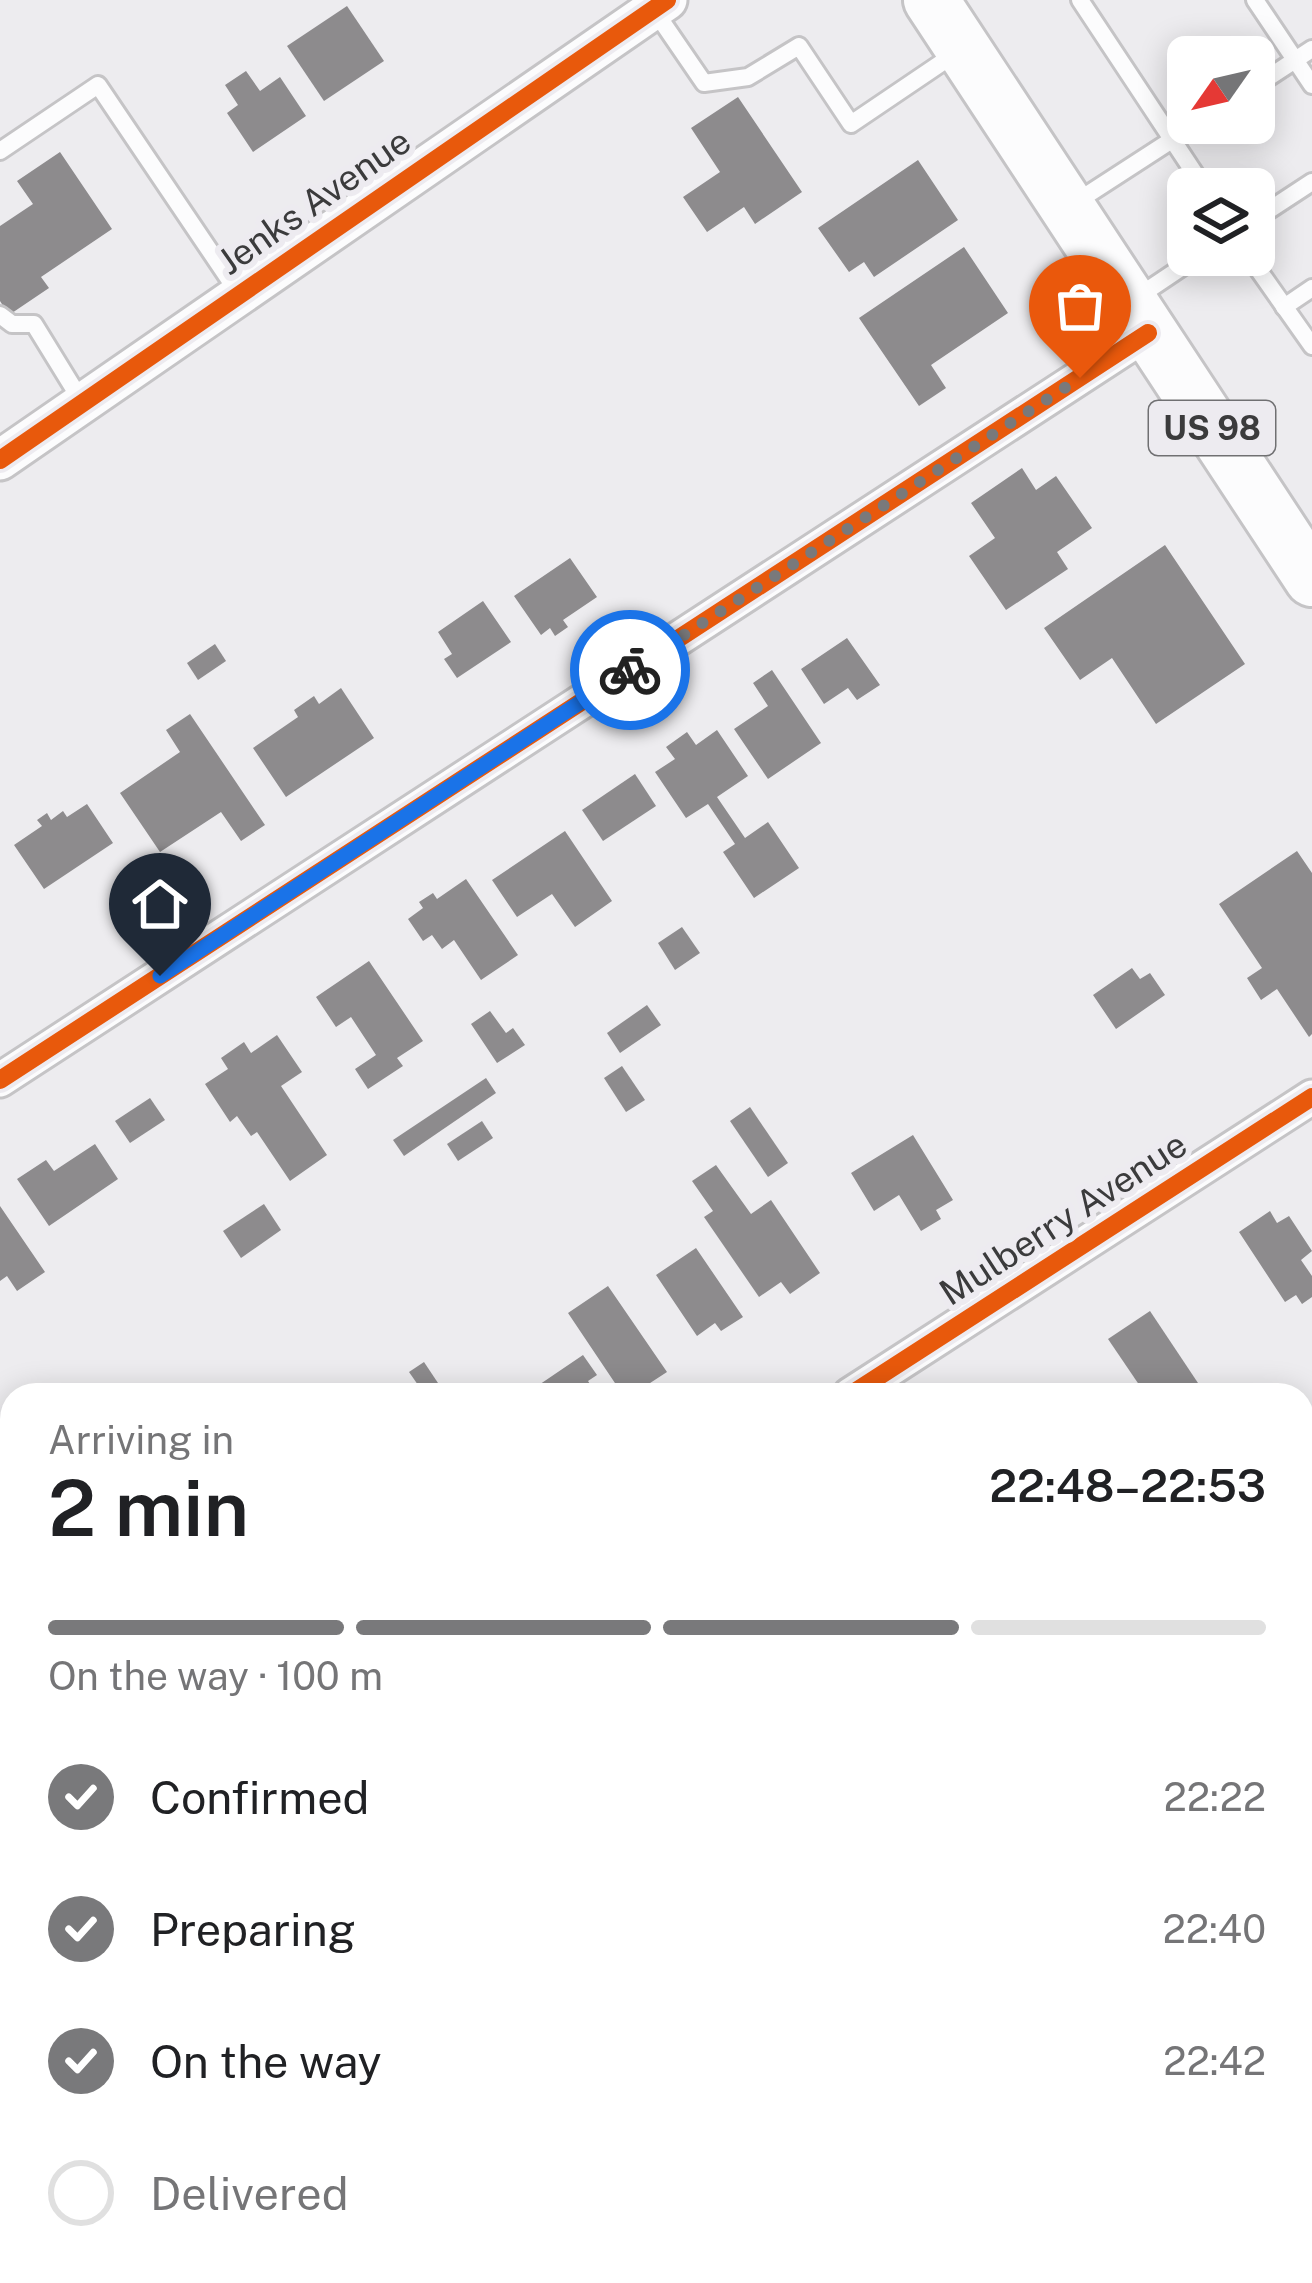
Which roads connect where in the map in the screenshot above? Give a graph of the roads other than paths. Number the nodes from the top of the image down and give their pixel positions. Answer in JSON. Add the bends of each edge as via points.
{"nodes":[{"id":1,"x":931,"y":0,"type":"edge"},
{"id":2,"x":1080,"y":0,"type":"edge"},
{"id":3,"x":1255,"y":0,"type":"edge"},
{"id":4,"x":661,"y":4,"type":"edge"},
{"id":5,"x":963,"y":49,"type":"junction"},
{"id":6,"x":1312,"y":49,"type":"edge"},
{"id":7,"x":1295,"y":60,"type":"junction"},
{"id":8,"x":1275,"y":73,"type":"edge"},
{"id":9,"x":1312,"y":85,"type":"edge"},
{"id":10,"x":1167,"y":131,"type":"edge"},
{"id":11,"x":1167,"y":144,"type":"edge"},
{"id":12,"x":0,"y":151,"type":"edge"},
{"id":13,"x":1312,"y":182,"type":"edge"},
{"id":14,"x":1275,"y":206,"type":"edge"},
{"id":15,"x":1068,"y":208,"type":"junction"},
{"id":16,"x":1179,"y":276,"type":"edge"},
{"id":17,"x":1263,"y":276,"type":"edge"},
{"id":18,"x":1312,"y":288,"type":"edge"},
{"id":19,"x":238,"y":294,"type":"junction"},
{"id":20,"x":1284,"y":307,"type":"junction"},
{"id":21,"x":0,"y":315,"type":"edge"},
{"id":22,"x":1139,"y":317,"type":"junction"},
{"id":23,"x":1312,"y":346,"type":"edge"},
{"id":24,"x":82,"y":402,"type":"junction"},
{"id":25,"x":0,"y":460,"type":"edge"},
{"id":26,"x":1312,"y":579,"type":"edge"},
{"id":27,"x":0,"y":1080,"type":"edge"},
{"id":28,"x":1312,"y":1097,"type":"edge"},
{"id":29,"x":869,"y":1383,"type":"edge"}],
"edges":[{"from":1,"to":5,"type":"highway","number":"US 98"},
{"from":2,"to":10,"type":"lane"},
{"from":3,"to":7,"type":"lane"},
{"from":4,"to":5,"type":"lane","via":[[704,82],[748,77],[799,46],[851,124]]},
{"from":4,"to":19,"type":"street","name":"Jenks Avenue"},
{"from":5,"to":15,"type":"highway","number":"US 98"},
{"from":6,"to":7,"type":"lane"},
{"from":7,"to":8,"type":"lane"},
{"from":7,"to":9,"type":"lane"},
{"from":11,"to":15,"type":"lane"},
{"from":12,"to":19,"type":"lane","via":[[98,85]]},
{"from":13,"to":14,"type":"lane"},
{"from":15,"to":22,"type":"highway","number":"US 98"},
{"from":16,"to":22,"type":"lane"},
{"from":17,"to":20,"type":"lane"},
{"from":18,"to":20,"type":"lane"},
{"from":19,"to":24,"type":"street","name":"Jenks Avenue"},
{"from":20,"to":23,"type":"lane"},
{"from":21,"to":24,"type":"lane","via":[[34,324]]},
{"from":22,"to":26,"type":"highway","number":"US 98"},
{"from":22,"to":27,"type":"street"},
{"from":24,"to":25,"type":"street","name":"Jenks Avenue"},
{"from":28,"to":29,"type":"street","name":"Mulberry Avenue"}]}
